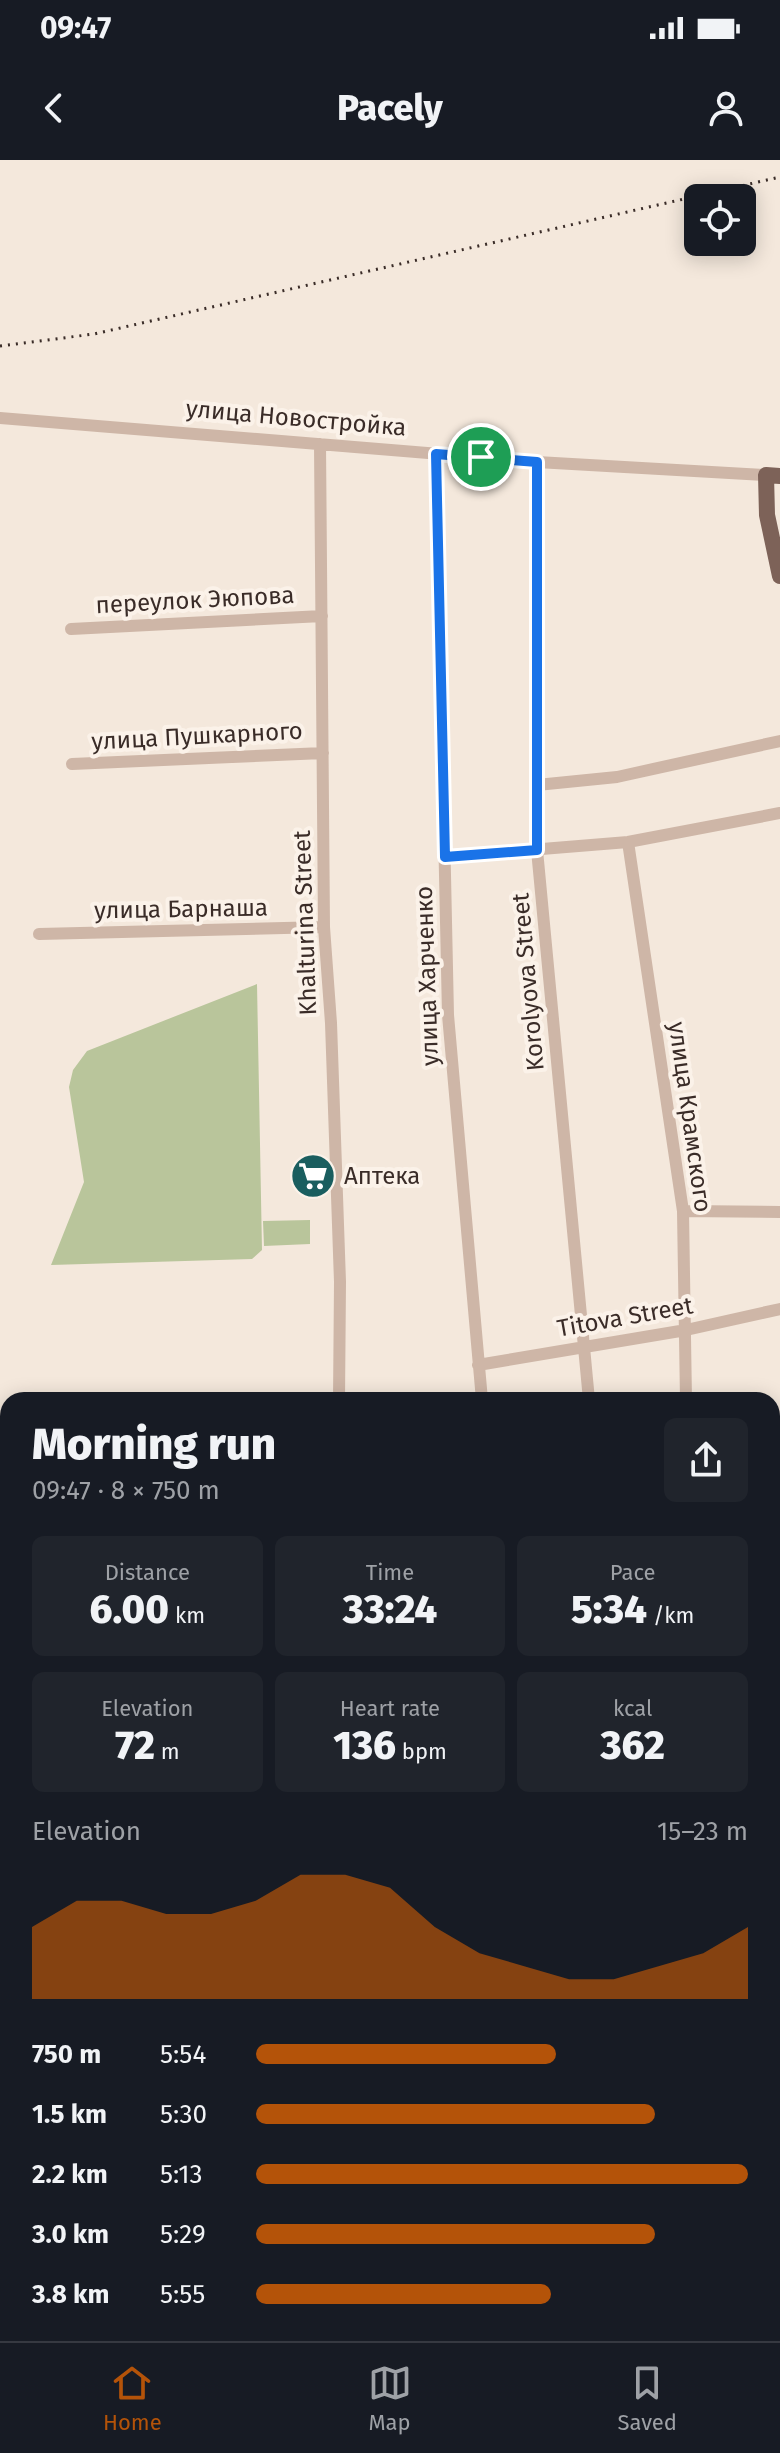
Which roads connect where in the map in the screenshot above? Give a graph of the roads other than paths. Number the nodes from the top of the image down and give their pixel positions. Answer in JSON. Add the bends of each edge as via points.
{"nodes":[{"id":1,"x":0,"y":418,"type":"edge"},
{"id":2,"x":320,"y":444,"type":"junction"},
{"id":3,"x":436,"y":454,"type":"junction"},
{"id":4,"x":537,"y":462,"type":"junction"},
{"id":5,"x":773,"y":475,"type":"edge"},
{"id":6,"x":780,"y":576,"type":"edge"},
{"id":7,"x":322,"y":616,"type":"junction"},
{"id":8,"x":71,"y":629,"type":"dead end"},
{"id":9,"x":780,"y":741,"type":"edge"},
{"id":10,"x":323,"y":753,"type":"junction"},
{"id":11,"x":72,"y":764,"type":"dead end"},
{"id":12,"x":537,"y":785,"type":"junction"},
{"id":13,"x":780,"y":813,"type":"edge"},
{"id":14,"x":628,"y":842,"type":"junction"},
{"id":15,"x":537,"y":850,"type":"junction"},
{"id":16,"x":445,"y":857,"type":"junction"},
{"id":17,"x":324,"y":927,"type":"junction"},
{"id":18,"x":39,"y":934,"type":"dead end"},
{"id":19,"x":683,"y":1211,"type":"junction"},
{"id":20,"x":780,"y":1212,"type":"edge"},
{"id":21,"x":780,"y":1309,"type":"edge"},
{"id":22,"x":686,"y":1330,"type":"junction"},
{"id":23,"x":584,"y":1346,"type":"junction"},
{"id":24,"x":478,"y":1365,"type":"junction"},
{"id":25,"x":339,"y":1392,"type":"edge"},
{"id":26,"x":481,"y":1392,"type":"edge"},
{"id":27,"x":588,"y":1392,"type":"edge"},
{"id":28,"x":686,"y":1392,"type":"edge"}],
"edges":[{"from":1,"to":2,"type":"street","name":"улица Новостройка"},
{"from":2,"to":3,"type":"street","name":"улица Новостройка"},
{"from":2,"to":7,"type":"street","name":"Khalturina Street"},
{"from":3,"to":4,"type":"street","name":"улица Новостройка"},
{"from":3,"to":16,"type":"street","name":"улица Харченко"},
{"from":4,"to":5,"type":"street","name":"улица Новостройка"},
{"from":4,"to":12,"type":"street","name":"Korolyova Street"},
{"from":5,"to":6,"type":"main road","via":[[767,515]]},
{"from":7,"to":8,"type":"street","name":"переулок Эюпова"},
{"from":7,"to":10,"type":"street","name":"Khalturina Street"},
{"from":9,"to":12,"type":"street","via":[[617,777]]},
{"from":10,"to":11,"type":"street","name":"улица Пушкарного"},
{"from":10,"to":17,"type":"street","name":"Khalturina Street"},
{"from":12,"to":15,"type":"street","name":"Korolyova Street"},
{"from":13,"to":14,"type":"street"},
{"from":14,"to":15,"type":"street"},
{"from":14,"to":19,"type":"street","name":"улица Крамского"},
{"from":15,"to":16,"type":"street"},
{"from":15,"to":23,"type":"street","name":"Korolyova Street"},
{"from":16,"to":24,"type":"street","name":"улица Харченко","via":[[448,1015]]},
{"from":17,"to":18,"type":"street","name":"улица Барнаша"},
{"from":17,"to":25,"type":"street","name":"Khalturina Street","via":[[340,1282]]},
{"from":19,"to":20,"type":"street"},
{"from":19,"to":22,"type":"street","name":"улица Крамского"},
{"from":21,"to":22,"type":"street","name":"Titova Street"},
{"from":22,"to":23,"type":"street","name":"Titova Street"},
{"from":22,"to":28,"type":"street","name":"улица Крамского"},
{"from":23,"to":24,"type":"street","name":"Titova Street"},
{"from":23,"to":27,"type":"street","name":"Korolyova Street"},
{"from":24,"to":26,"type":"street","name":"улица Харченко"}]}
